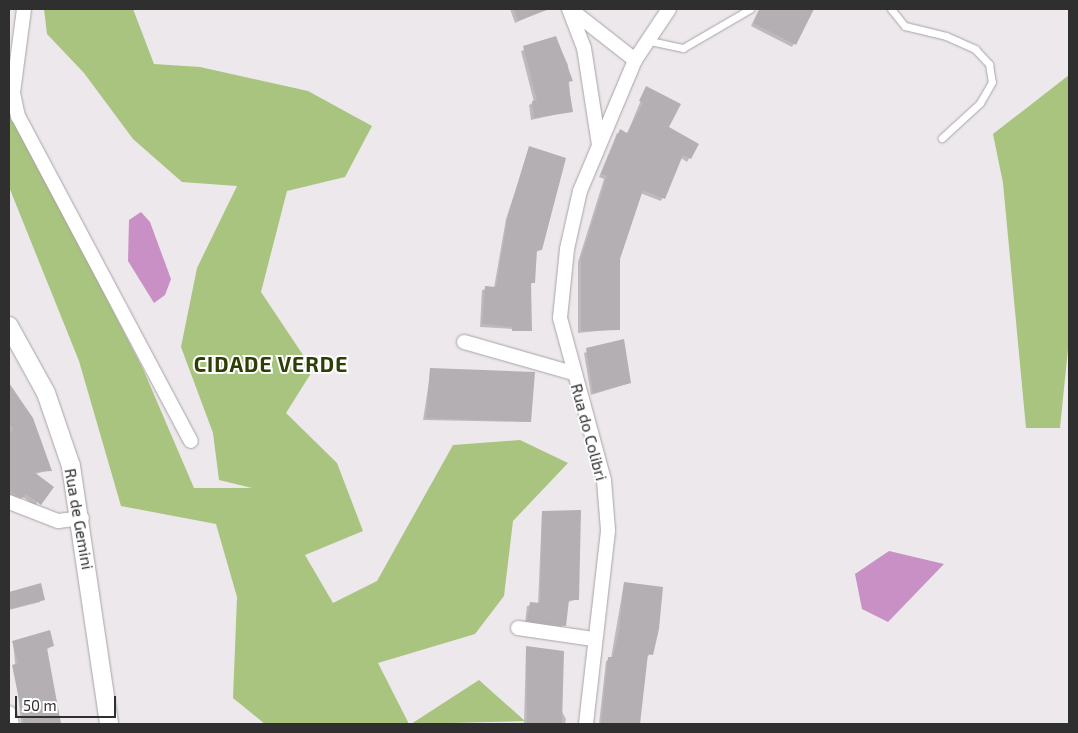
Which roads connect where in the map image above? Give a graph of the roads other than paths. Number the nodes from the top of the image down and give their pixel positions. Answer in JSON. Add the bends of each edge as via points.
{"nodes":[{"id":1,"x":24,"y":9,"type":"edge"},
{"id":2,"x":569,"y":9,"type":"edge"},
{"id":3,"x":669,"y":9,"type":"edge"},
{"id":4,"x":750,"y":9,"type":"edge"},
{"id":5,"x":891,"y":9,"type":"edge"},
{"id":6,"x":650,"y":41,"type":"junction"},
{"id":7,"x":635,"y":60,"type":"junction"},
{"id":8,"x":942,"y":138,"type":"dead end"},
{"id":9,"x":599,"y":146,"type":"junction"},
{"id":10,"x":9,"y":326,"type":"edge"},
{"id":11,"x":464,"y":342,"type":"dead end"},
{"id":12,"x":573,"y":373,"type":"junction"},
{"id":13,"x":191,"y":441,"type":"dead end"},
{"id":14,"x":9,"y":502,"type":"edge"},
{"id":15,"x":82,"y":518,"type":"junction"},
{"id":16,"x":518,"y":628,"type":"dead end"},
{"id":17,"x":593,"y":639,"type":"junction"},
{"id":18,"x":9,"y":713,"type":"edge"},
{"id":19,"x":12,"y":724,"type":"edge"},
{"id":20,"x":109,"y":724,"type":"edge"},
{"id":21,"x":586,"y":724,"type":"edge"}],
"edges":[{"from":1,"to":13,"type":"street","via":[[13,93],[18,116]]},
{"from":2,"to":7,"type":"street"},
{"from":2,"to":9,"type":"street","via":[[584,48]]},
{"from":3,"to":6,"type":"street","name":"Rua do Colibri"},
{"from":4,"to":6,"type":"lane","via":[[683,48]]},
{"from":5,"to":8,"type":"lane","via":[[905,26],[946,36],[975,49],[989,64],[992,82],[980,103]]},
{"from":6,"to":7,"type":"street","name":"Rua do Colibri"},
{"from":7,"to":9,"type":"street","name":"Rua do Colibri"},
{"from":9,"to":12,"type":"street","name":"Rua do Colibri","via":[[580,191],[567,249],[560,318]]},
{"from":10,"to":15,"type":"street","name":"Rua de Gemini","via":[[46,393],[71,466]]},
{"from":11,"to":12,"type":"street"},
{"from":12,"to":17,"type":"street","name":"Rua do Colibri","via":[[604,480],[608,530]]},
{"from":14,"to":15,"type":"street","via":[[58,521]]},
{"from":15,"to":20,"type":"street","name":"Rua de Gemini","via":[[102,701]]},
{"from":16,"to":17,"type":"street"},
{"from":17,"to":21,"type":"street","name":"Rua do Colibri"},
{"from":18,"to":19,"type":"street"}]}
